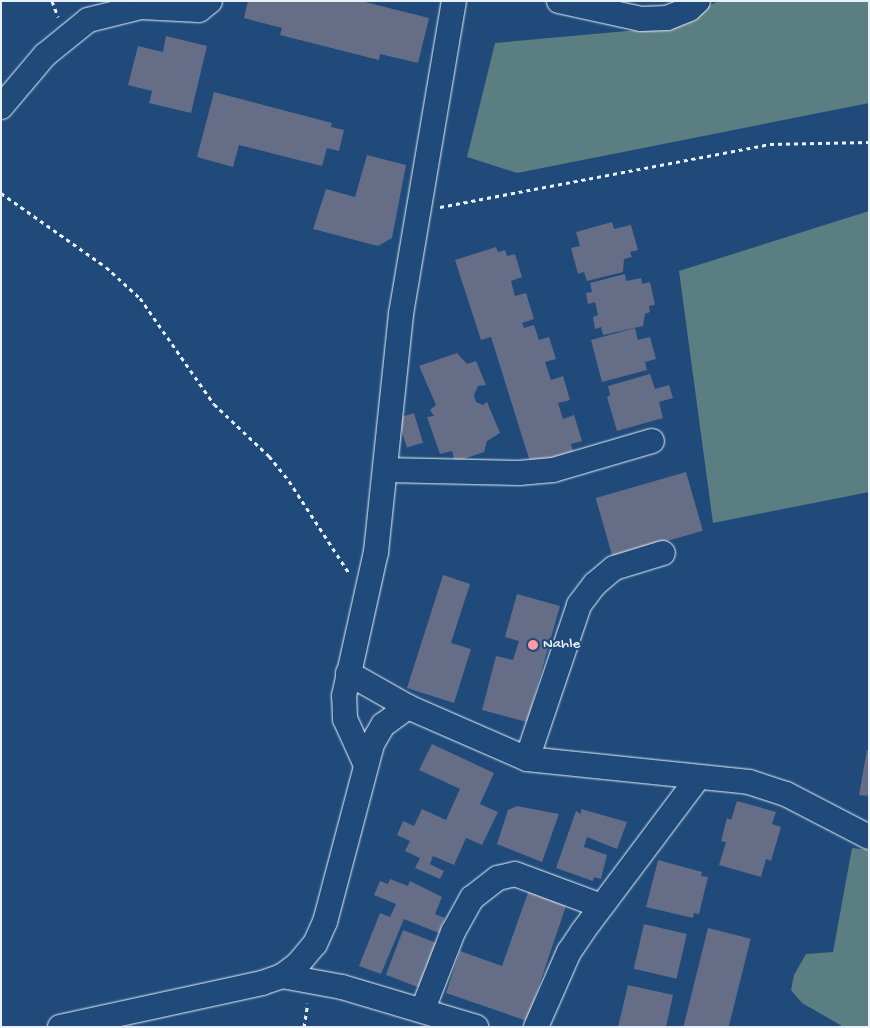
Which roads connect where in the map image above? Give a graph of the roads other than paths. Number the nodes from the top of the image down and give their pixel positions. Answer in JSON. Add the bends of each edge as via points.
{"nodes":[{"id":1,"x":210,"y":1,"type":"edge"},
{"id":2,"x":454,"y":1,"type":"edge"},
{"id":3,"x":559,"y":1,"type":"edge"},
{"id":4,"x":698,"y":1,"type":"edge"},
{"id":5,"x":1,"y":107,"type":"edge"},
{"id":6,"x":652,"y":440,"type":"dead end"},
{"id":7,"x":384,"y":470,"type":"junction"},
{"id":8,"x":663,"y":553,"type":"dead end"},
{"id":9,"x":348,"y":673,"type":"junction"},
{"id":10,"x":408,"y":706,"type":"junction"},
{"id":11,"x":527,"y":759,"type":"junction"},
{"id":12,"x":365,"y":763,"type":"junction"},
{"id":13,"x":698,"y":778,"type":"junction"},
{"id":14,"x":869,"y":837,"type":"edge"},
{"id":15,"x":601,"y":906,"type":"junction"},
{"id":16,"x":282,"y":976,"type":"junction"},
{"id":17,"x":423,"y":1009,"type":"junction"},
{"id":18,"x":60,"y":1027,"type":"edge"},
{"id":19,"x":476,"y":1027,"type":"edge"},
{"id":20,"x":536,"y":1027,"type":"edge"}],
"edges":[{"from":1,"to":5,"type":"street","via":[[199,10],[141,7],[88,20],[45,55]]},
{"from":2,"to":7,"type":"street","via":[[401,314]]},
{"from":3,"to":4,"type":"street","via":[[641,19],[667,18],[689,10]]},
{"from":6,"to":7,"type":"street","via":[[553,470],[519,474]]},
{"from":7,"to":9,"type":"street","via":[[376,552]]},
{"from":8,"to":11,"type":"street","via":[[614,568],[595,584],[580,605]]},
{"from":9,"to":10,"type":"street"},
{"from":9,"to":12,"type":"street","via":[[345,719]]},
{"from":10,"to":11,"type":"street"},
{"from":10,"to":12,"type":"street","via":[[383,724]]},
{"from":11,"to":13,"type":"street"},
{"from":12,"to":16,"type":"street","via":[[325,922],[315,944],[298,964]]},
{"from":13,"to":14,"type":"street","via":[[749,782],[786,794]]},
{"from":13,"to":15,"type":"street"},
{"from":15,"to":17,"type":"street","via":[[515,874],[498,878],[472,898],[453,932]]},
{"from":15,"to":20,"type":"street","via":[[569,952]]},
{"from":16,"to":17,"type":"street","via":[[342,987]]},
{"from":16,"to":18,"type":"street","via":[[180,1002]]},
{"from":17,"to":19,"type":"street"}]}
